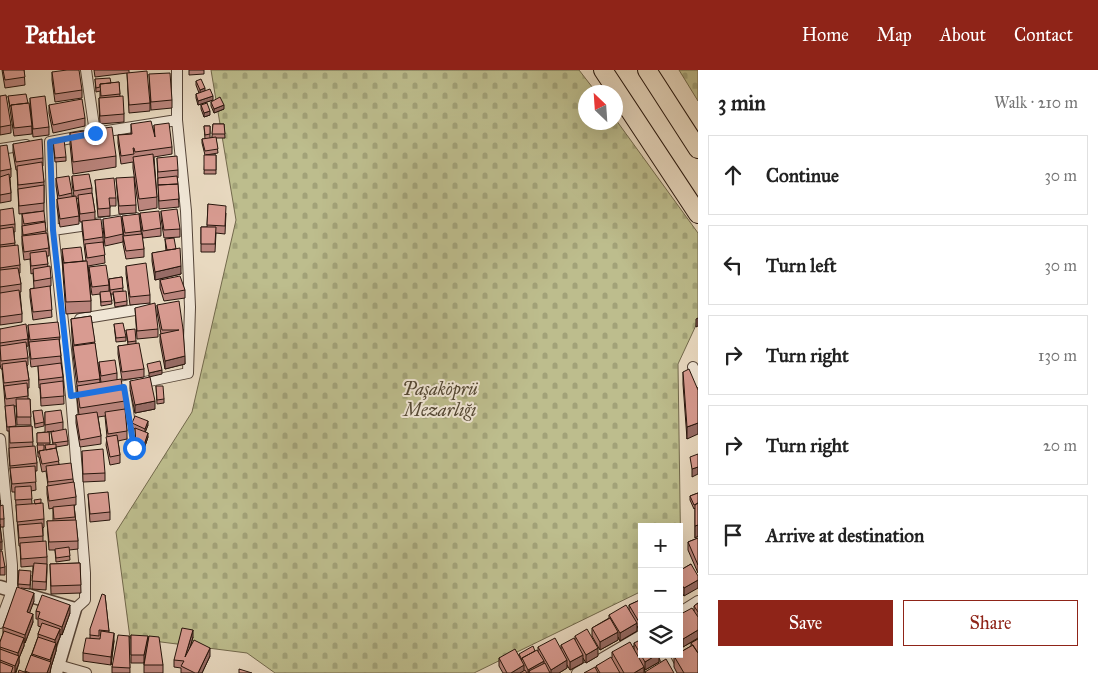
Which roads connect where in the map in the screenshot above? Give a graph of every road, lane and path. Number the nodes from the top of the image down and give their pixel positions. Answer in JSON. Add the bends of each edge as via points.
{"nodes":[{"id":1,"x":86,"y":70,"type":"edge"},
{"id":2,"x":177,"y":70,"type":"edge"},
{"id":3,"x":603,"y":70,"type":"edge"},
{"id":4,"x":649,"y":72,"type":"edge"},
{"id":5,"x":177,"y":120,"type":"junction"},
{"id":6,"x":95,"y":133,"type":"junction"},
{"id":7,"x":41,"y":143,"type":"junction"},
{"id":8,"x":696,"y":145,"type":"edge"},
{"id":9,"x":0,"y":149,"type":"edge"},
{"id":10,"x":698,"y":214,"type":"edge"},
{"id":11,"x":148,"y":216,"type":"edge"},
{"id":12,"x":53,"y":230,"type":"junction"},
{"id":13,"x":160,"y":306,"type":"edge"},
{"id":14,"x":58,"y":323,"type":"junction"},
{"id":15,"x":693,"y":367,"type":"dead end"},
{"id":16,"x":698,"y":382,"type":"edge"},
{"id":17,"x":124,"y":387,"type":"junction"},
{"id":18,"x":98,"y":392,"type":"edge"},
{"id":19,"x":0,"y":439,"type":"edge"},
{"id":20,"x":134,"y":448,"type":"edge"},
{"id":21,"x":6,"y":589,"type":"edge"},
{"id":22,"x":698,"y":602,"type":"edge"},
{"id":23,"x":75,"y":609,"type":"junction"},
{"id":24,"x":683,"y":611,"type":"edge"},
{"id":25,"x":0,"y":623,"type":"edge"},
{"id":26,"x":638,"y":637,"type":"edge"},
{"id":27,"x":665,"y":658,"type":"edge"},
{"id":28,"x":57,"y":669,"type":"edge"},
{"id":29,"x":86,"y":673,"type":"edge"},
{"id":30,"x":577,"y":673,"type":"edge"},
{"id":31,"x":673,"y":673,"type":"edge"}],
"edges":[{"from":1,"to":6,"type":"street"},
{"from":2,"to":5,"type":"street"},
{"from":3,"to":10,"type":"highway"},
{"from":4,"to":8,"type":"highway"},
{"from":5,"to":6,"type":"street"},
{"from":5,"to":17,"type":"street","via":[[188,372]]},
{"from":6,"to":7,"type":"street"},
{"from":7,"to":9,"type":"street"},
{"from":7,"to":12,"type":"street"},
{"from":11,"to":12,"type":"street"},
{"from":12,"to":14,"type":"street"},
{"from":13,"to":14,"type":"street"},
{"from":14,"to":23,"type":"street","via":[[75,395],[85,573],[85,600]]},
{"from":15,"to":16,"type":"street"},
{"from":17,"to":18,"type":"street"},
{"from":17,"to":20,"type":"street"},
{"from":19,"to":21,"type":"street","via":[[12,565]]},
{"from":21,"to":23,"type":"street"},
{"from":21,"to":25,"type":"street"},
{"from":22,"to":24,"type":"street"},
{"from":23,"to":28,"type":"street"},
{"from":26,"to":30,"type":"street"},
{"from":27,"to":31,"type":"street"},
{"from":28,"to":29,"type":"street"}]}
